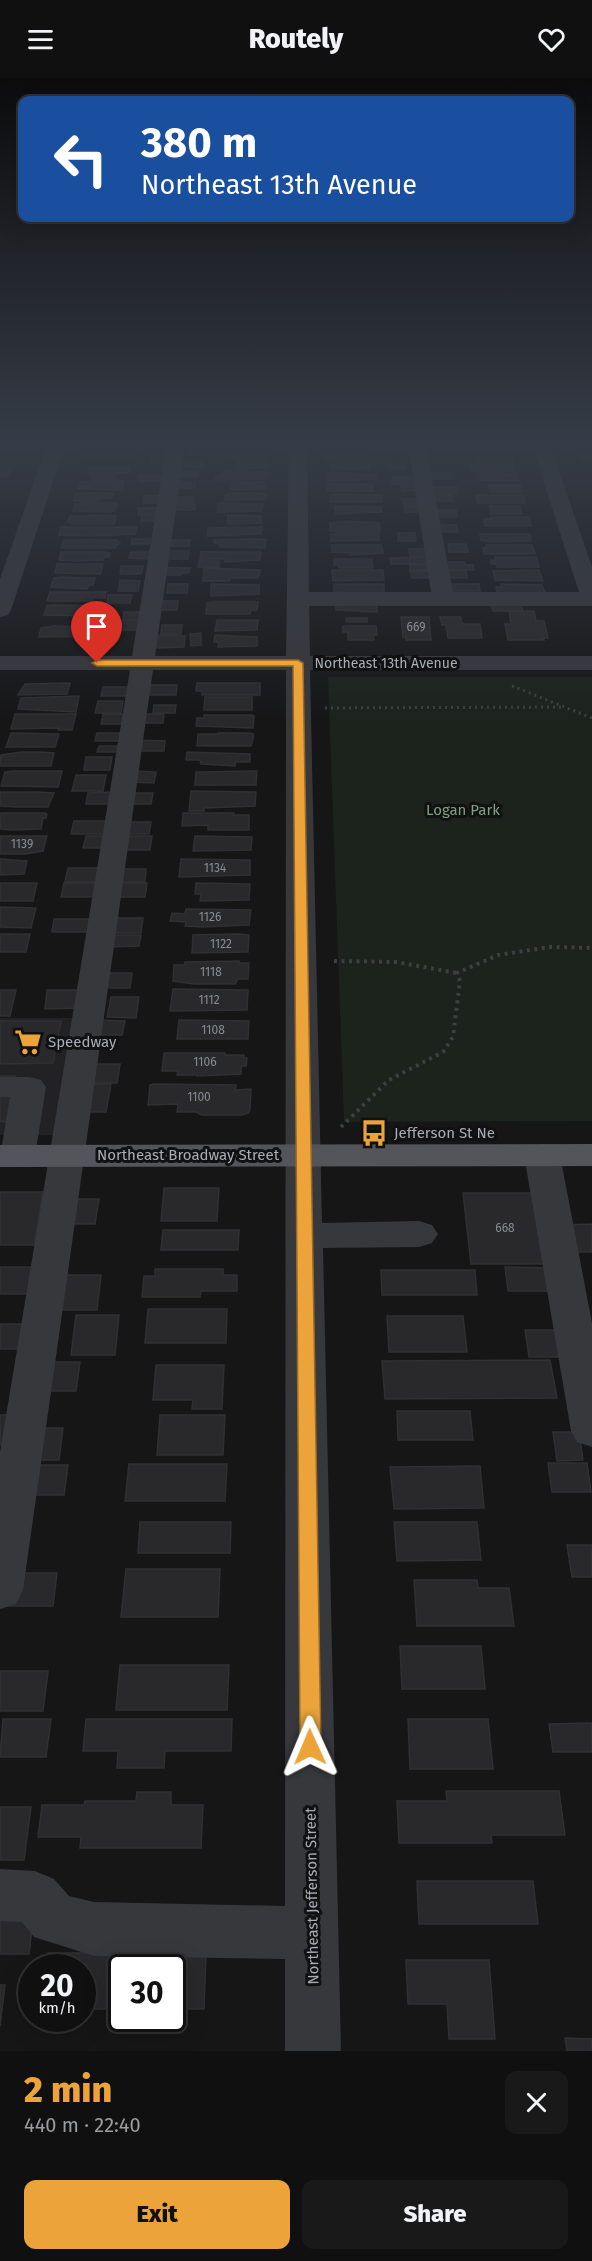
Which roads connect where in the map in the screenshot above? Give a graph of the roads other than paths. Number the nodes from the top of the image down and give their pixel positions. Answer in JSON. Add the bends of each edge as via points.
{"nodes":[{"id":1,"x":25,"y":537,"type":"edge"},
{"id":2,"x":162,"y":537,"type":"edge"},
{"id":3,"x":298,"y":537,"type":"edge"},
{"id":4,"x":432,"y":537,"type":"edge"},
{"id":5,"x":571,"y":537,"type":"edge"},
{"id":6,"x":298,"y":599,"type":"junction"},
{"id":7,"x":443,"y":599,"type":"junction"},
{"id":8,"x":592,"y":599,"type":"edge"},
{"id":9,"x":0,"y":610,"type":"edge"},
{"id":10,"x":0,"y":663,"type":"edge"},
{"id":11,"x":142,"y":663,"type":"junction"},
{"id":12,"x":298,"y":663,"type":"junction"},
{"id":13,"x":592,"y":663,"type":"edge"},
{"id":14,"x":0,"y":1087,"type":"edge"},
{"id":15,"x":304,"y":1155,"type":"junction"},
{"id":16,"x":542,"y":1155,"type":"junction"},
{"id":17,"x":592,"y":1155,"type":"edge"},
{"id":18,"x":8,"y":1156,"type":"edge"},
{"id":19,"x":66,"y":1156,"type":"junction"},
{"id":20,"x":419,"y":1234,"type":"dead end"},
{"id":21,"x":305,"y":1236,"type":"junction"},
{"id":22,"x":592,"y":1431,"type":"edge"},
{"id":23,"x":0,"y":1590,"type":"edge"},
{"id":24,"x":0,"y":1895,"type":"edge"},
{"id":25,"x":312,"y":1933,"type":"junction"},
{"id":26,"x":313,"y":2051,"type":"edge"}],
"edges":[{"from":1,"to":9,"type":"street"},
{"from":2,"to":11,"type":"street"},
{"from":3,"to":6,"type":"street","name":"Northeast Jefferson Street"},
{"from":4,"to":7,"type":"street"},
{"from":5,"to":8,"type":"street"},
{"from":6,"to":7,"type":"street"},
{"from":6,"to":12,"type":"street","name":"Northeast Jefferson Street"},
{"from":7,"to":8,"type":"street"},
{"from":10,"to":11,"type":"street","name":"Northeast 13th Avenue"},
{"from":11,"to":12,"type":"street","name":"Northeast 13th Avenue"},
{"from":11,"to":19,"type":"street"},
{"from":12,"to":13,"type":"street","name":"Northeast 13th Avenue"},
{"from":12,"to":15,"type":"street","name":"Northeast Jefferson Street"},
{"from":14,"to":18,"type":"street","via":[[29,1087]]},
{"from":15,"to":16,"type":"main road","name":"Northeast Broadway Street"},
{"from":15,"to":19,"type":"main road","name":"Northeast Broadway Street"},
{"from":15,"to":21,"type":"street","name":"Northeast Jefferson Street"},
{"from":16,"to":17,"type":"main road","name":"Northeast Broadway Street"},
{"from":16,"to":22,"type":"street"},
{"from":18,"to":19,"type":"main road","name":"Northeast Broadway Street"},
{"from":19,"to":23,"type":"street"},
{"from":20,"to":21,"type":"street"},
{"from":21,"to":25,"type":"street","name":"Northeast Jefferson Street"},
{"from":24,"to":25,"type":"street","via":[[35,1897],[53,1918],[94,1929]]},
{"from":25,"to":26,"type":"street","name":"Northeast Jefferson Street"}]}
